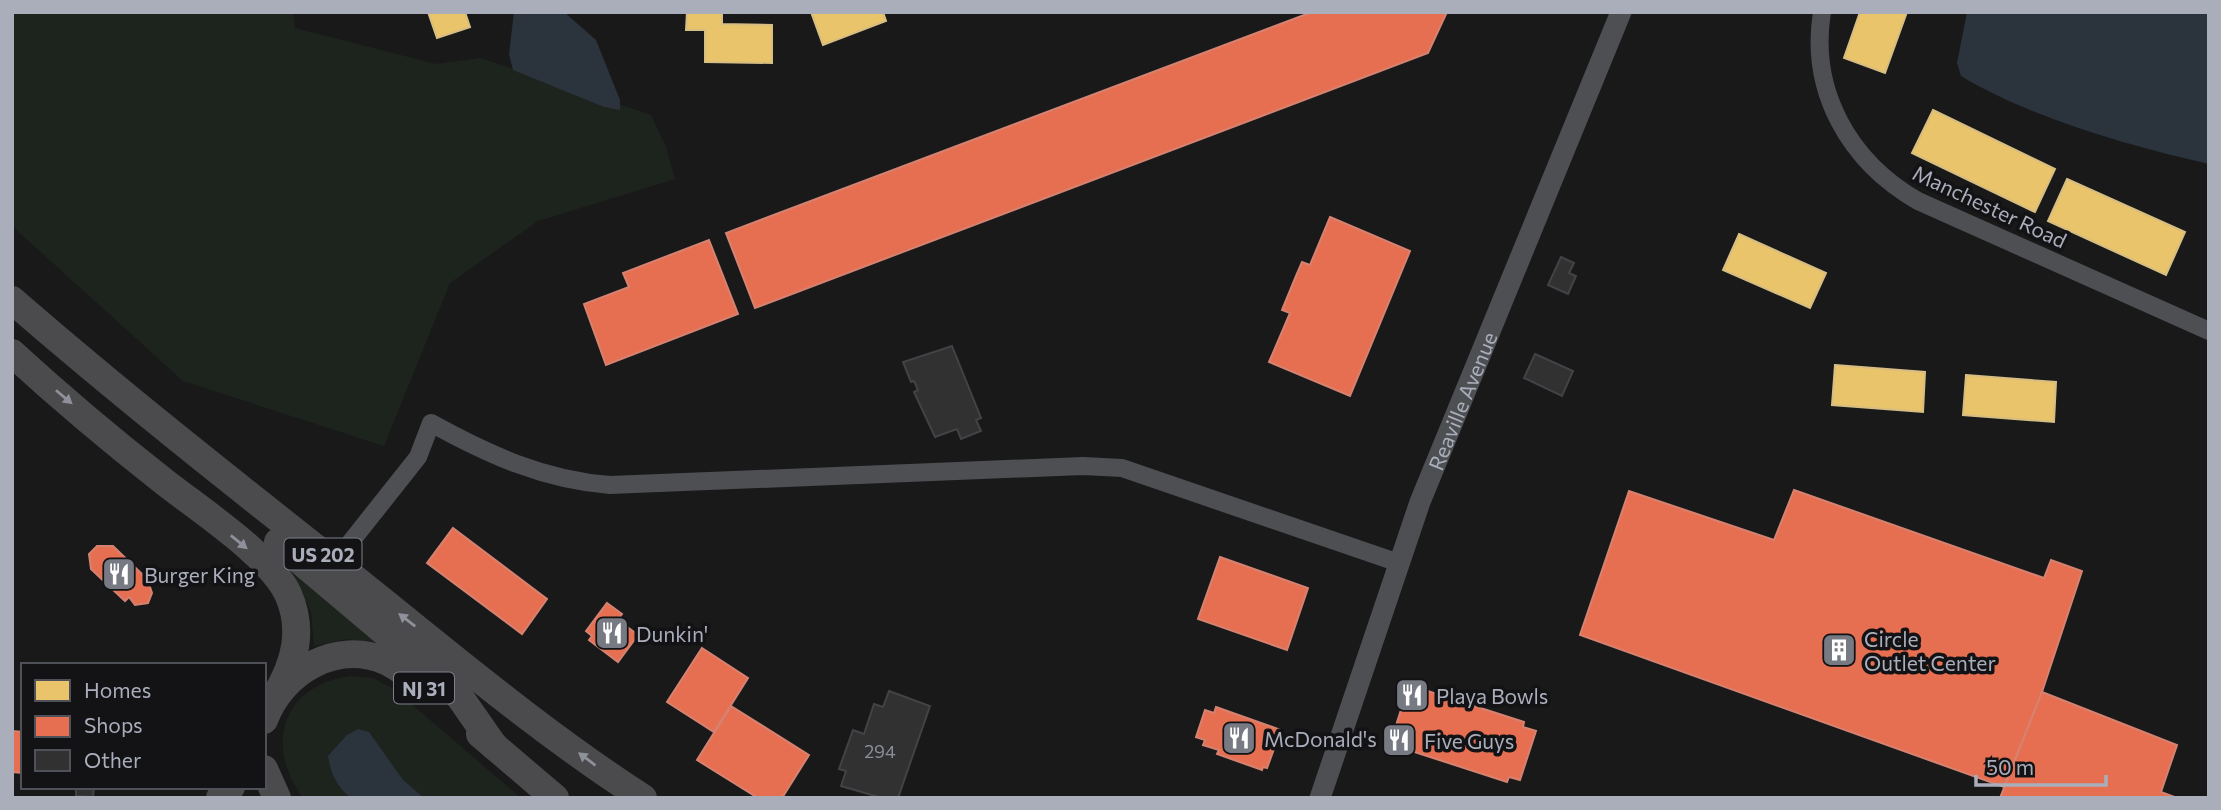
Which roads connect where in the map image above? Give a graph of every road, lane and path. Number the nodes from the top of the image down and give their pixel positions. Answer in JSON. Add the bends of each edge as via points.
{"nodes":[{"id":1,"x":1620,"y":12,"type":"edge"},
{"id":2,"x":1822,"y":12,"type":"edge"},
{"id":3,"x":12,"y":301,"type":"edge"},
{"id":4,"x":2209,"y":331,"type":"edge"},
{"id":5,"x":12,"y":353,"type":"edge"},
{"id":6,"x":334,"y":563,"type":"junction"},
{"id":7,"x":1399,"y":563,"type":"junction"},
{"id":8,"x":270,"y":707,"type":"edge"},
{"id":9,"x":494,"y":746,"type":"junction"},
{"id":10,"x":266,"y":773,"type":"edge"},
{"id":11,"x":277,"y":798,"type":"edge"},
{"id":12,"x":555,"y":798,"type":"edge"},
{"id":13,"x":643,"y":798,"type":"edge"},
{"id":14,"x":1320,"y":798,"type":"edge"}],
"edges":[{"from":1,"to":7,"type":"street","name":"Reaville Avenue"},
{"from":2,"to":4,"type":"street","name":"Manchester Road","via":[[1819,51],[1830,106],[1852,144],[1883,178],[1918,201]]},
{"from":3,"to":6,"type":"highway","name":"US 202","number":"US 202"},
{"from":3,"to":9,"type":"highway","via":[[128,416],[457,693]]},
{"from":5,"to":8,"type":"highway","name":"US 202","number":"US 202","one_way":true,"via":[[251,551],[281,582],[292,607],[297,641],[291,665]]},
{"from":6,"to":7,"type":"street","via":[[418,457],[431,423],[516,466],[574,482],[610,485],[1122,468]]},
{"from":13,"to":6,"type":"highway","name":"US 202","number":"US 202","one_way":true,"via":[[550,732]]},
{"from":7,"to":14,"type":"street","name":"Reaville Avenue"},
{"from":8,"to":9,"type":"highway","number":"NJ 31","via":[[289,679],[324,659],[372,656],[413,678]]},
{"from":9,"to":12,"type":"highway","number":"NJ 31"},
{"from":10,"to":11,"type":"highway"}]}
